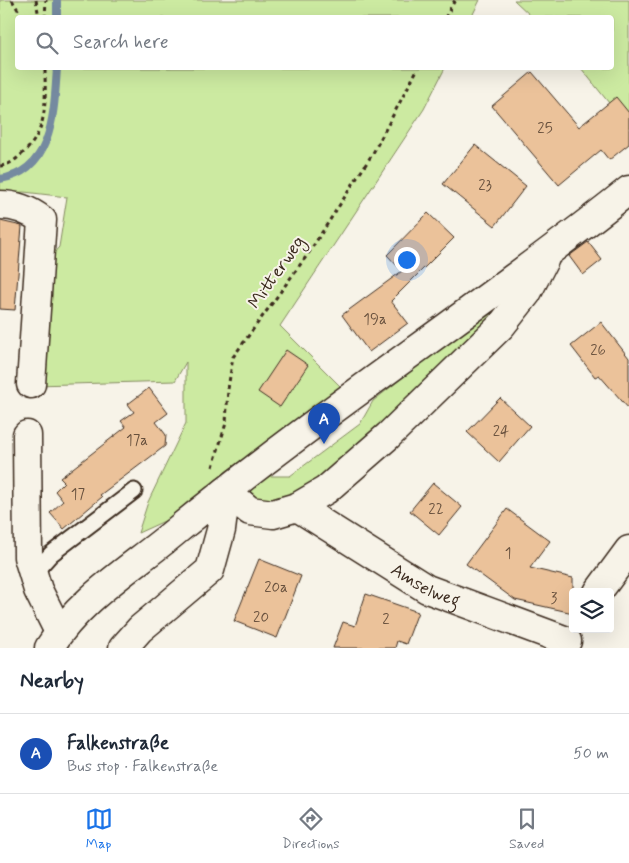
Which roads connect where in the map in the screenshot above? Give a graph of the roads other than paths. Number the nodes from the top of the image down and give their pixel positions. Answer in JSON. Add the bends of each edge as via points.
{"nodes":[{"id":1,"x":629,"y":190,"type":"edge"},
{"id":2,"x":0,"y":205,"type":"edge"},
{"id":3,"x":548,"y":252,"type":"junction"},
{"id":4,"x":31,"y":384,"type":"dead end"},
{"id":5,"x":27,"y":434,"type":"dead end"},
{"id":6,"x":134,"y":491,"type":"dead end"},
{"id":7,"x":226,"y":491,"type":"junction"},
{"id":8,"x":297,"y":507,"type":"junction"},
{"id":9,"x":629,"y":550,"type":"edge"},
{"id":10,"x":33,"y":574,"type":"junction"},
{"id":11,"x":601,"y":588,"type":"edge"},
{"id":12,"x":569,"y":639,"type":"edge"},
{"id":13,"x":54,"y":640,"type":"edge"},
{"id":14,"x":122,"y":648,"type":"edge"}],
"edges":[{"from":1,"to":3,"type":"street"},
{"from":2,"to":4,"type":"street","via":[[31,212],[42,220]]},
{"from":3,"to":7,"type":"street"},
{"from":3,"to":8,"type":"street","via":[[527,293],[501,326],[388,436],[326,490]]},
{"from":5,"to":10,"type":"street","via":[[28,557]]},
{"from":6,"to":10,"type":"lane","via":[[51,554]]},
{"from":7,"to":8,"type":"street","via":[[250,511],[273,514]]},
{"from":7,"to":13,"type":"street","via":[[100,590]]},
{"from":7,"to":14,"type":"street","via":[[221,530],[210,570]]},
{"from":8,"to":12,"type":"street","name":"Amselweg","via":[[426,589]]},
{"from":9,"to":11,"type":"street"},
{"from":10,"to":13,"type":"street"}]}
